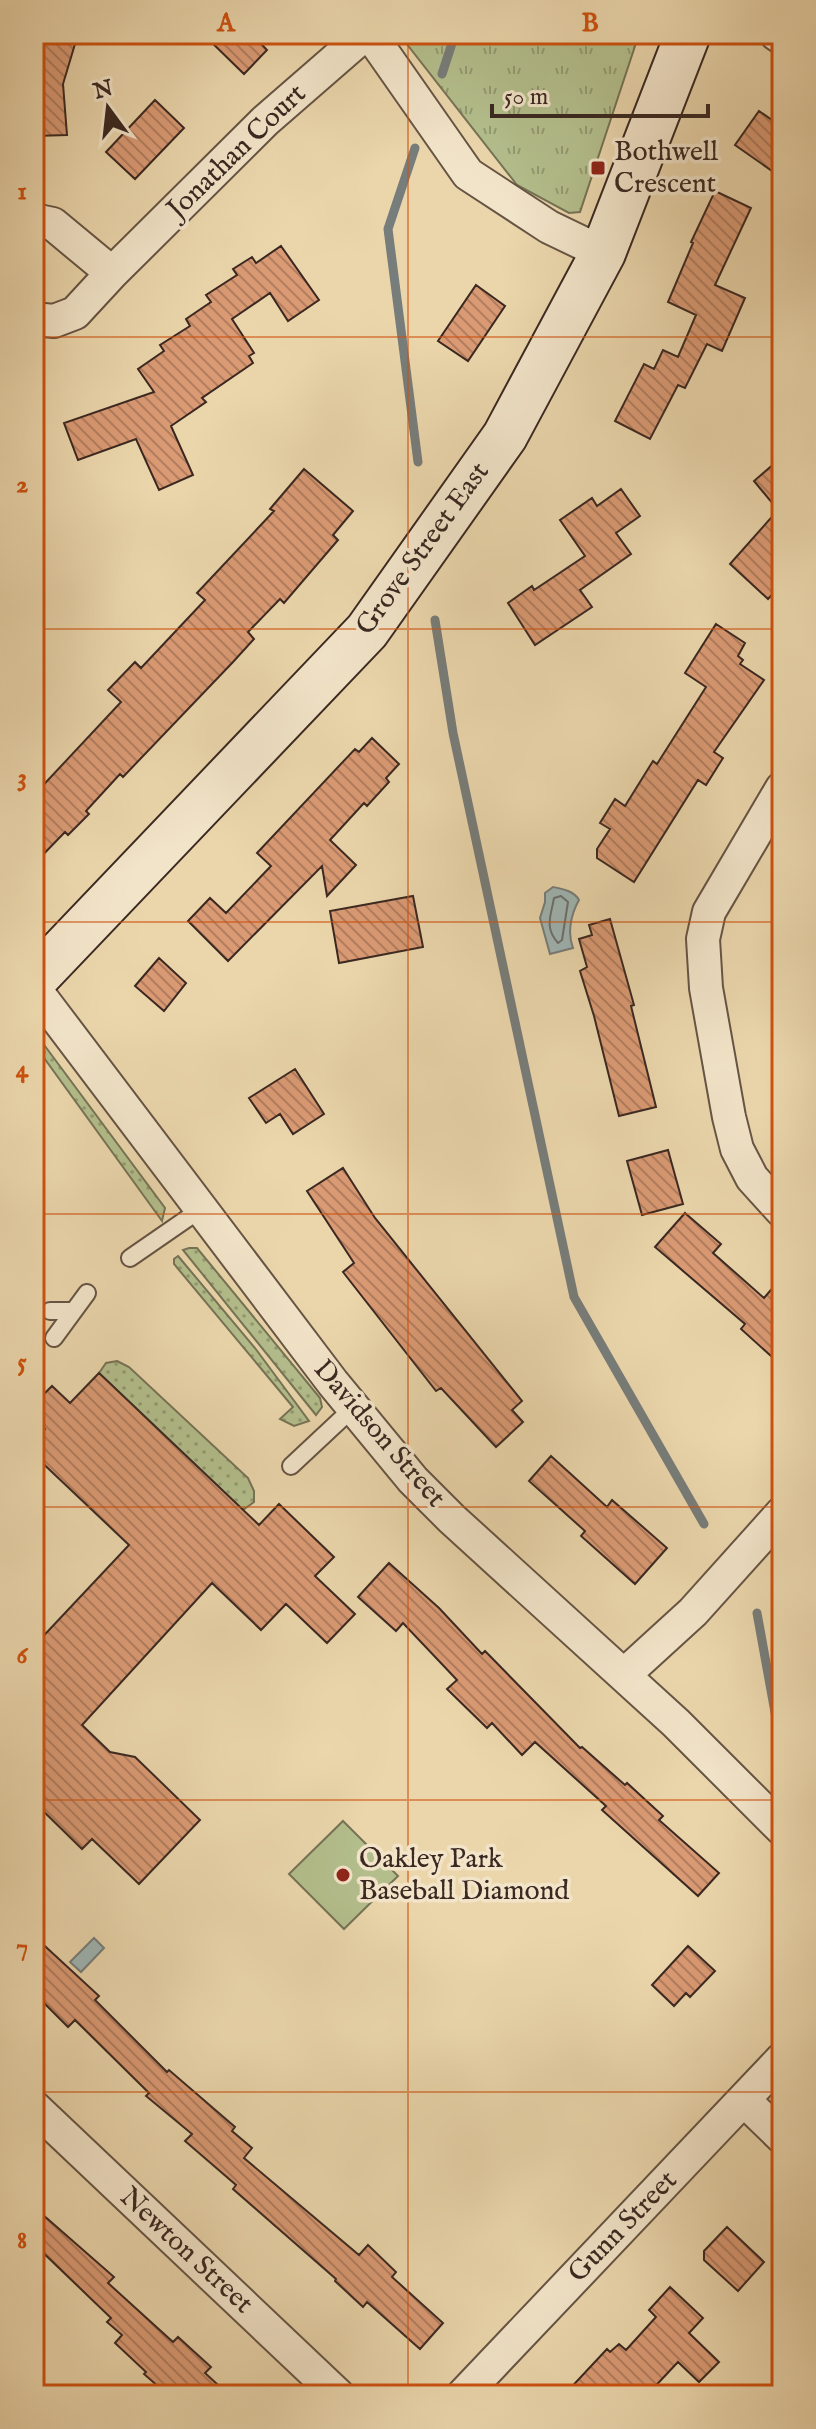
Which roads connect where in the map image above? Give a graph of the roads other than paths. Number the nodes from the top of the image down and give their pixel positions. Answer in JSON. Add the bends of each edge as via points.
{"nodes":[{"id":1,"x":367,"y":34,"type":"edge"},
{"id":2,"x":688,"y":34,"type":"edge"},
{"id":3,"x":776,"y":34,"type":"edge"},
{"id":4,"x":782,"y":38,"type":"edge"},
{"id":5,"x":34,"y":220,"type":"edge"},
{"id":6,"x":603,"y":253,"type":"junction"},
{"id":7,"x":112,"y":273,"type":"junction"},
{"id":8,"x":34,"y":319,"type":"edge"},
{"id":9,"x":782,"y":788,"type":"edge"},
{"id":10,"x":34,"y":980,"type":"edge"},
{"id":11,"x":34,"y":988,"type":"edge"},
{"id":12,"x":201,"y":1209,"type":"junction"},
{"id":13,"x":782,"y":1211,"type":"edge"},
{"id":14,"x":130,"y":1258,"type":"dead end"},
{"id":15,"x":87,"y":1293,"type":"dead end"},
{"id":16,"x":50,"y":1311,"type":"dead end"},
{"id":17,"x":72,"y":1311,"type":"junction"},
{"id":18,"x":54,"y":1338,"type":"dead end"},
{"id":19,"x":353,"y":1408,"type":"junction"},
{"id":20,"x":291,"y":1466,"type":"dead end"},
{"id":21,"x":782,"y":1513,"type":"edge"},
{"id":22,"x":624,"y":1675,"type":"junction"},
{"id":23,"x":782,"y":1829,"type":"edge"},
{"id":24,"x":782,"y":2059,"type":"edge"},
{"id":25,"x":744,"y":2100,"type":"junction"},
{"id":26,"x":34,"y":2107,"type":"edge"},
{"id":27,"x":782,"y":2137,"type":"edge"},
{"id":28,"x":338,"y":2395,"type":"edge"},
{"id":29,"x":463,"y":2395,"type":"edge"}],
"edges":[{"from":1,"to":6,"type":"street","via":[[468,174],[549,227]]},
{"from":1,"to":7,"type":"street","name":"Jonathan Court","via":[[265,121]]},
{"from":2,"to":6,"type":"street","name":"Grove Street East"},
{"from":3,"to":4,"type":"street"},
{"from":5,"to":7,"type":"street","via":[[53,224]]},
{"from":6,"to":10,"type":"street","name":"Grove Street East","via":[[505,436],[367,631]]},
{"from":7,"to":8,"type":"street","name":"Jonathan Court","via":[[75,313],[54,321]]},
{"from":9,"to":13,"type":"street","via":[[709,912],[703,939],[706,988],[737,1149],[752,1178]]},
{"from":11,"to":12,"type":"street","name":"Davidson Street"},
{"from":12,"to":14,"type":"lane"},
{"from":12,"to":19,"type":"street","name":"Davidson Street"},
{"from":15,"to":17,"type":"lane"},
{"from":16,"to":17,"type":"lane"},
{"from":17,"to":18,"type":"lane"},
{"from":19,"to":20,"type":"lane"},
{"from":19,"to":22,"type":"street","name":"Davidson Street","via":[[433,1501]]},
{"from":21,"to":22,"type":"street","via":[[693,1612]]},
{"from":22,"to":23,"type":"street","name":"Davidson Street"},
{"from":24,"to":25,"type":"street","name":"Gunn Street"},
{"from":25,"to":27,"type":"street"},
{"from":25,"to":29,"type":"street","name":"Gunn Street"},
{"from":26,"to":28,"type":"street","name":"Newton Street"}]}
